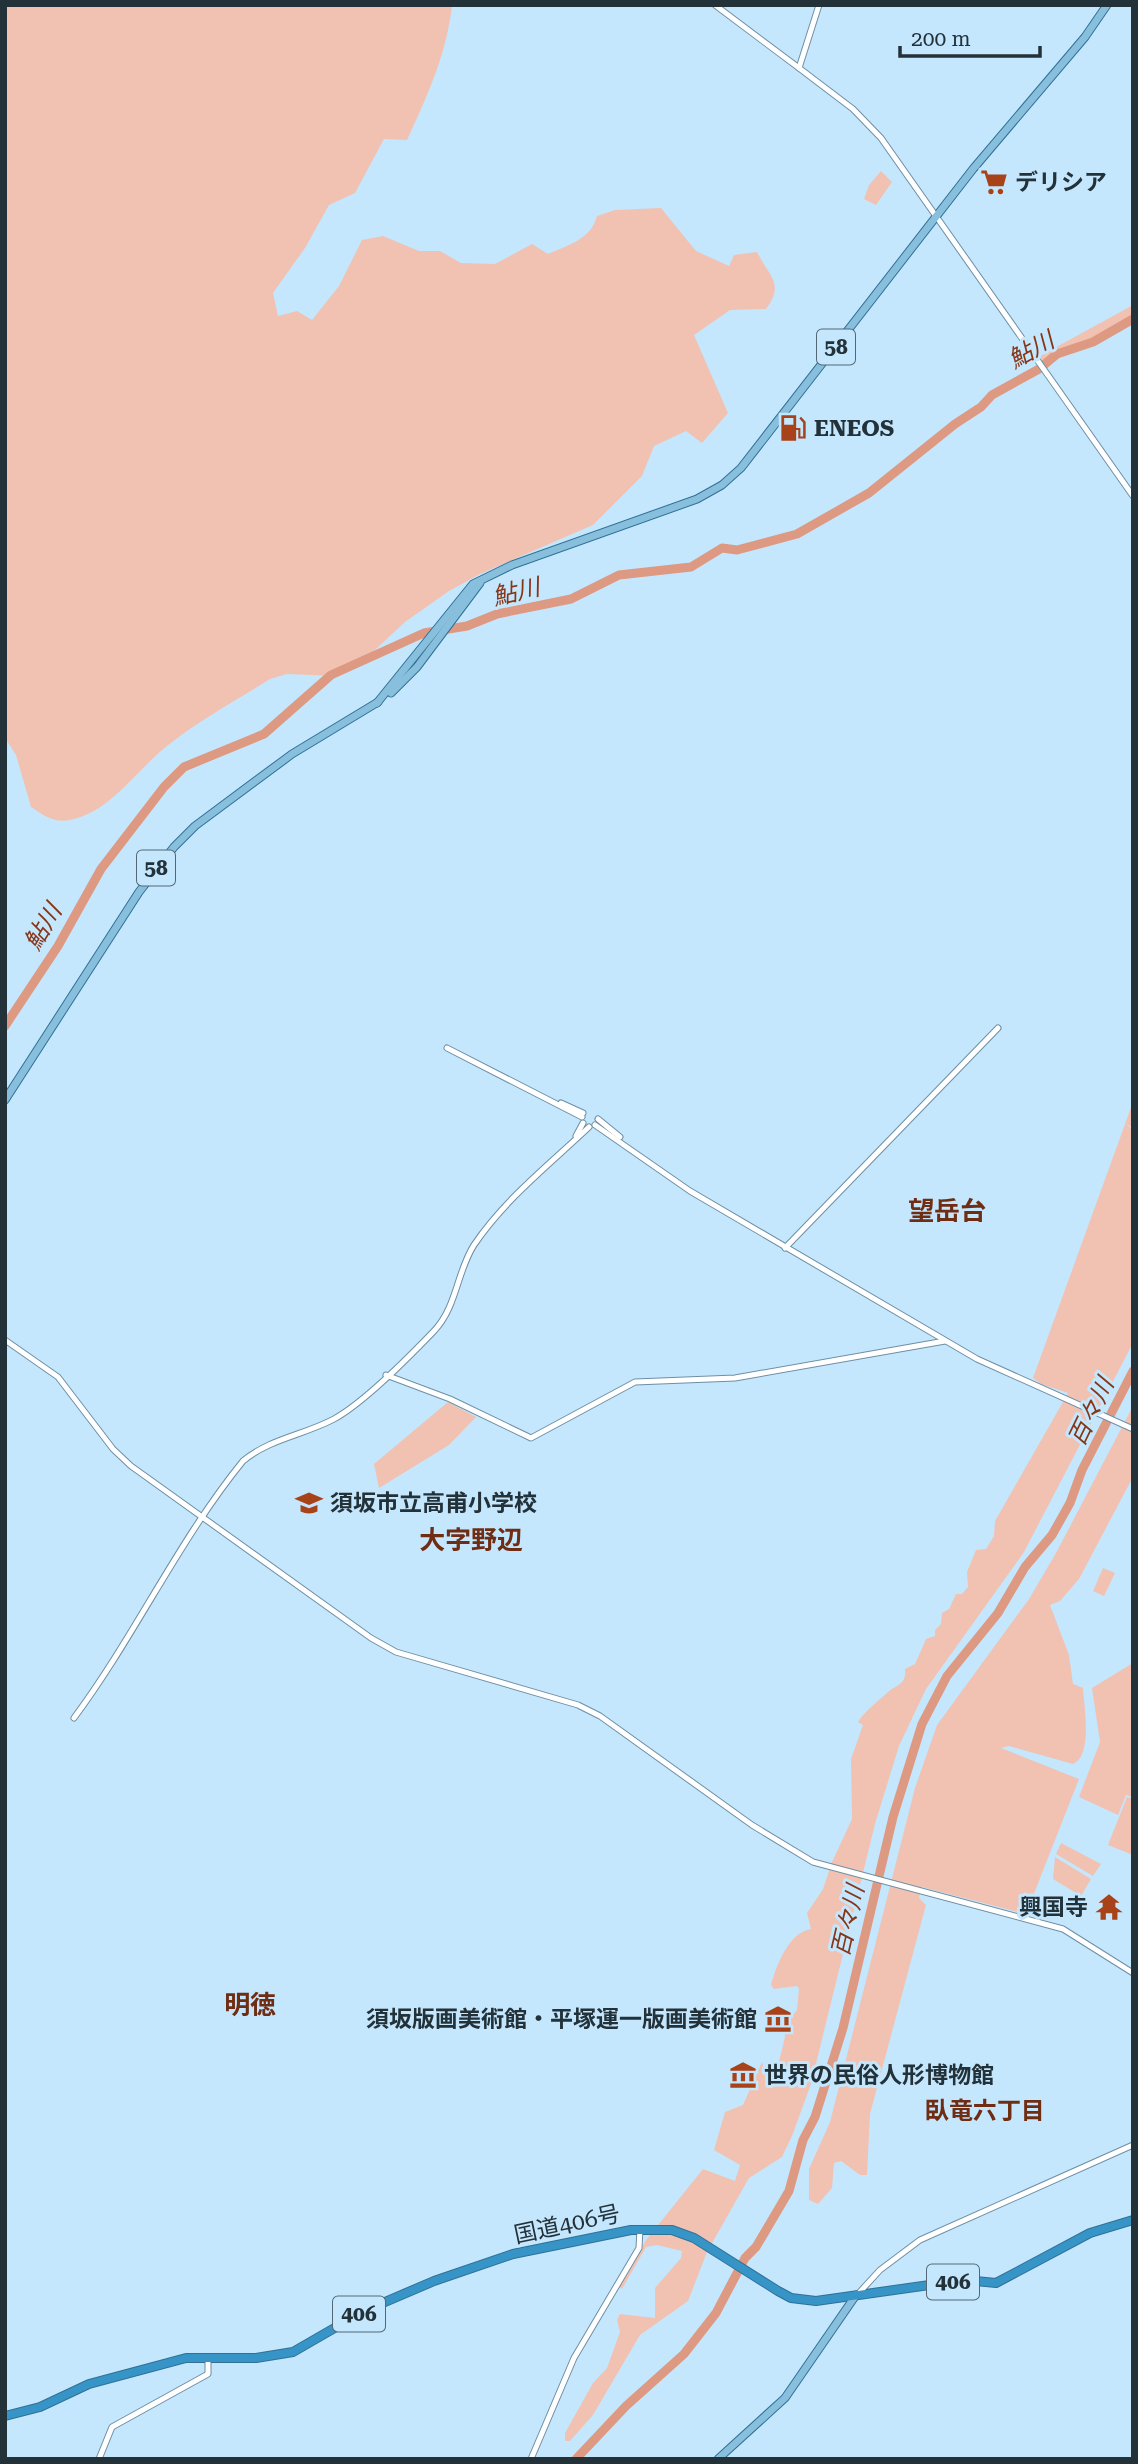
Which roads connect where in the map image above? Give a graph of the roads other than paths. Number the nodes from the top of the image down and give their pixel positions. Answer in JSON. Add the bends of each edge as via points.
{"nodes":[{"id":1,"x":715,"y":5,"type":"edge"},
{"id":2,"x":820,"y":5,"type":"edge"},
{"id":3,"x":1107,"y":5,"type":"edge"},
{"id":4,"x":799,"y":68,"type":"junction"},
{"id":5,"x":936,"y":217,"type":"junction"},
{"id":6,"x":1133,"y":496,"type":"edge"},
{"id":7,"x":484,"y":579,"type":"junction"},
{"id":8,"x":377,"y":703,"type":"junction"},
{"id":9,"x":998,"y":1028,"type":"dead end"},
{"id":10,"x":447,"y":1048,"type":"dead end"},
{"id":11,"x":5,"y":1100,"type":"edge"},
{"id":12,"x":588,"y":1120,"type":"junction"},
{"id":13,"x":785,"y":1248,"type":"junction"},
{"id":14,"x":5,"y":1340,"type":"edge"},
{"id":15,"x":944,"y":1340,"type":"junction"},
{"id":16,"x":386,"y":1375,"type":"junction"},
{"id":17,"x":1133,"y":1429,"type":"edge"},
{"id":18,"x":203,"y":1517,"type":"junction"},
{"id":19,"x":74,"y":1718,"type":"dead end"},
{"id":20,"x":1133,"y":1973,"type":"edge"},
{"id":21,"x":1133,"y":2145,"type":"edge"},
{"id":22,"x":1133,"y":2220,"type":"edge"},
{"id":23,"x":640,"y":2229,"type":"junction"},
{"id":24,"x":856,"y":2295,"type":"junction"},
{"id":25,"x":208,"y":2356,"type":"junction"},
{"id":26,"x":5,"y":2416,"type":"edge"},
{"id":27,"x":99,"y":2459,"type":"edge"},
{"id":28,"x":531,"y":2459,"type":"edge"},
{"id":29,"x":718,"y":2459,"type":"edge"}],
"edges":[{"from":1,"to":4,"type":"street"},
{"from":2,"to":4,"type":"street"},
{"from":3,"to":5,"type":"main road","number":"58"},
{"from":4,"to":5,"type":"street","via":[[853,109],[881,138]]},
{"from":5,"to":6,"type":"street"},
{"from":5,"to":7,"type":"main road","number":"58","via":[[758,450],[722,485],[697,499]]},
{"from":7,"to":8,"type":"main road","number":"58","via":[[402,684]]},
{"from":7,"to":8,"type":"main road","number":"58","via":[[463,592]]},
{"from":8,"to":11,"type":"main road","number":"58","via":[[292,754],[174,847],[139,892]]},
{"from":9,"to":13,"type":"street"},
{"from":10,"to":12,"type":"street"},
{"from":12,"to":13,"type":"street","via":[[667,1177]]},
{"from":12,"to":16,"type":"street","via":[[486,1229],[465,1262],[452,1303],[436,1329]]},
{"from":13,"to":15,"type":"street"},
{"from":14,"to":18,"type":"street","via":[[58,1377],[131,1466]]},
{"from":15,"to":16,"type":"street","via":[[735,1378],[635,1382],[531,1438]]},
{"from":15,"to":17,"type":"street","via":[[1000,1372]]},
{"from":16,"to":18,"type":"street","via":[[338,1417],[257,1449],[226,1482]]},
{"from":18,"to":19,"type":"street","via":[[166,1570],[106,1675]]},
{"from":18,"to":20,"type":"street","via":[[371,1638],[423,1662],[578,1705],[798,1854],[832,1869],[1063,1929]]},
{"from":21,"to":24,"type":"street","via":[[920,2240]]},
{"from":22,"to":24,"type":"highway","name":"国道406号","number":"406","via":[[1090,2234],[1004,2281],[965,2280]]},
{"from":23,"to":24,"type":"highway","name":"国道406号","number":"406","via":[[672,2230],[716,2250],[791,2298],[805,2301]]},
{"from":23,"to":25,"type":"highway","name":"国道406号","number":"406","via":[[550,2245],[459,2272],[364,2311],[293,2352],[256,2358]]},
{"from":23,"to":28,"type":"street","via":[[639,2248],[574,2358]]},
{"from":24,"to":29,"type":"main road","via":[[785,2398]]},
{"from":25,"to":26,"type":"highway","name":"国道406号","number":"406","via":[[117,2375],[40,2407]]},
{"from":25,"to":27,"type":"street","via":[[208,2374],[112,2427]]}]}
